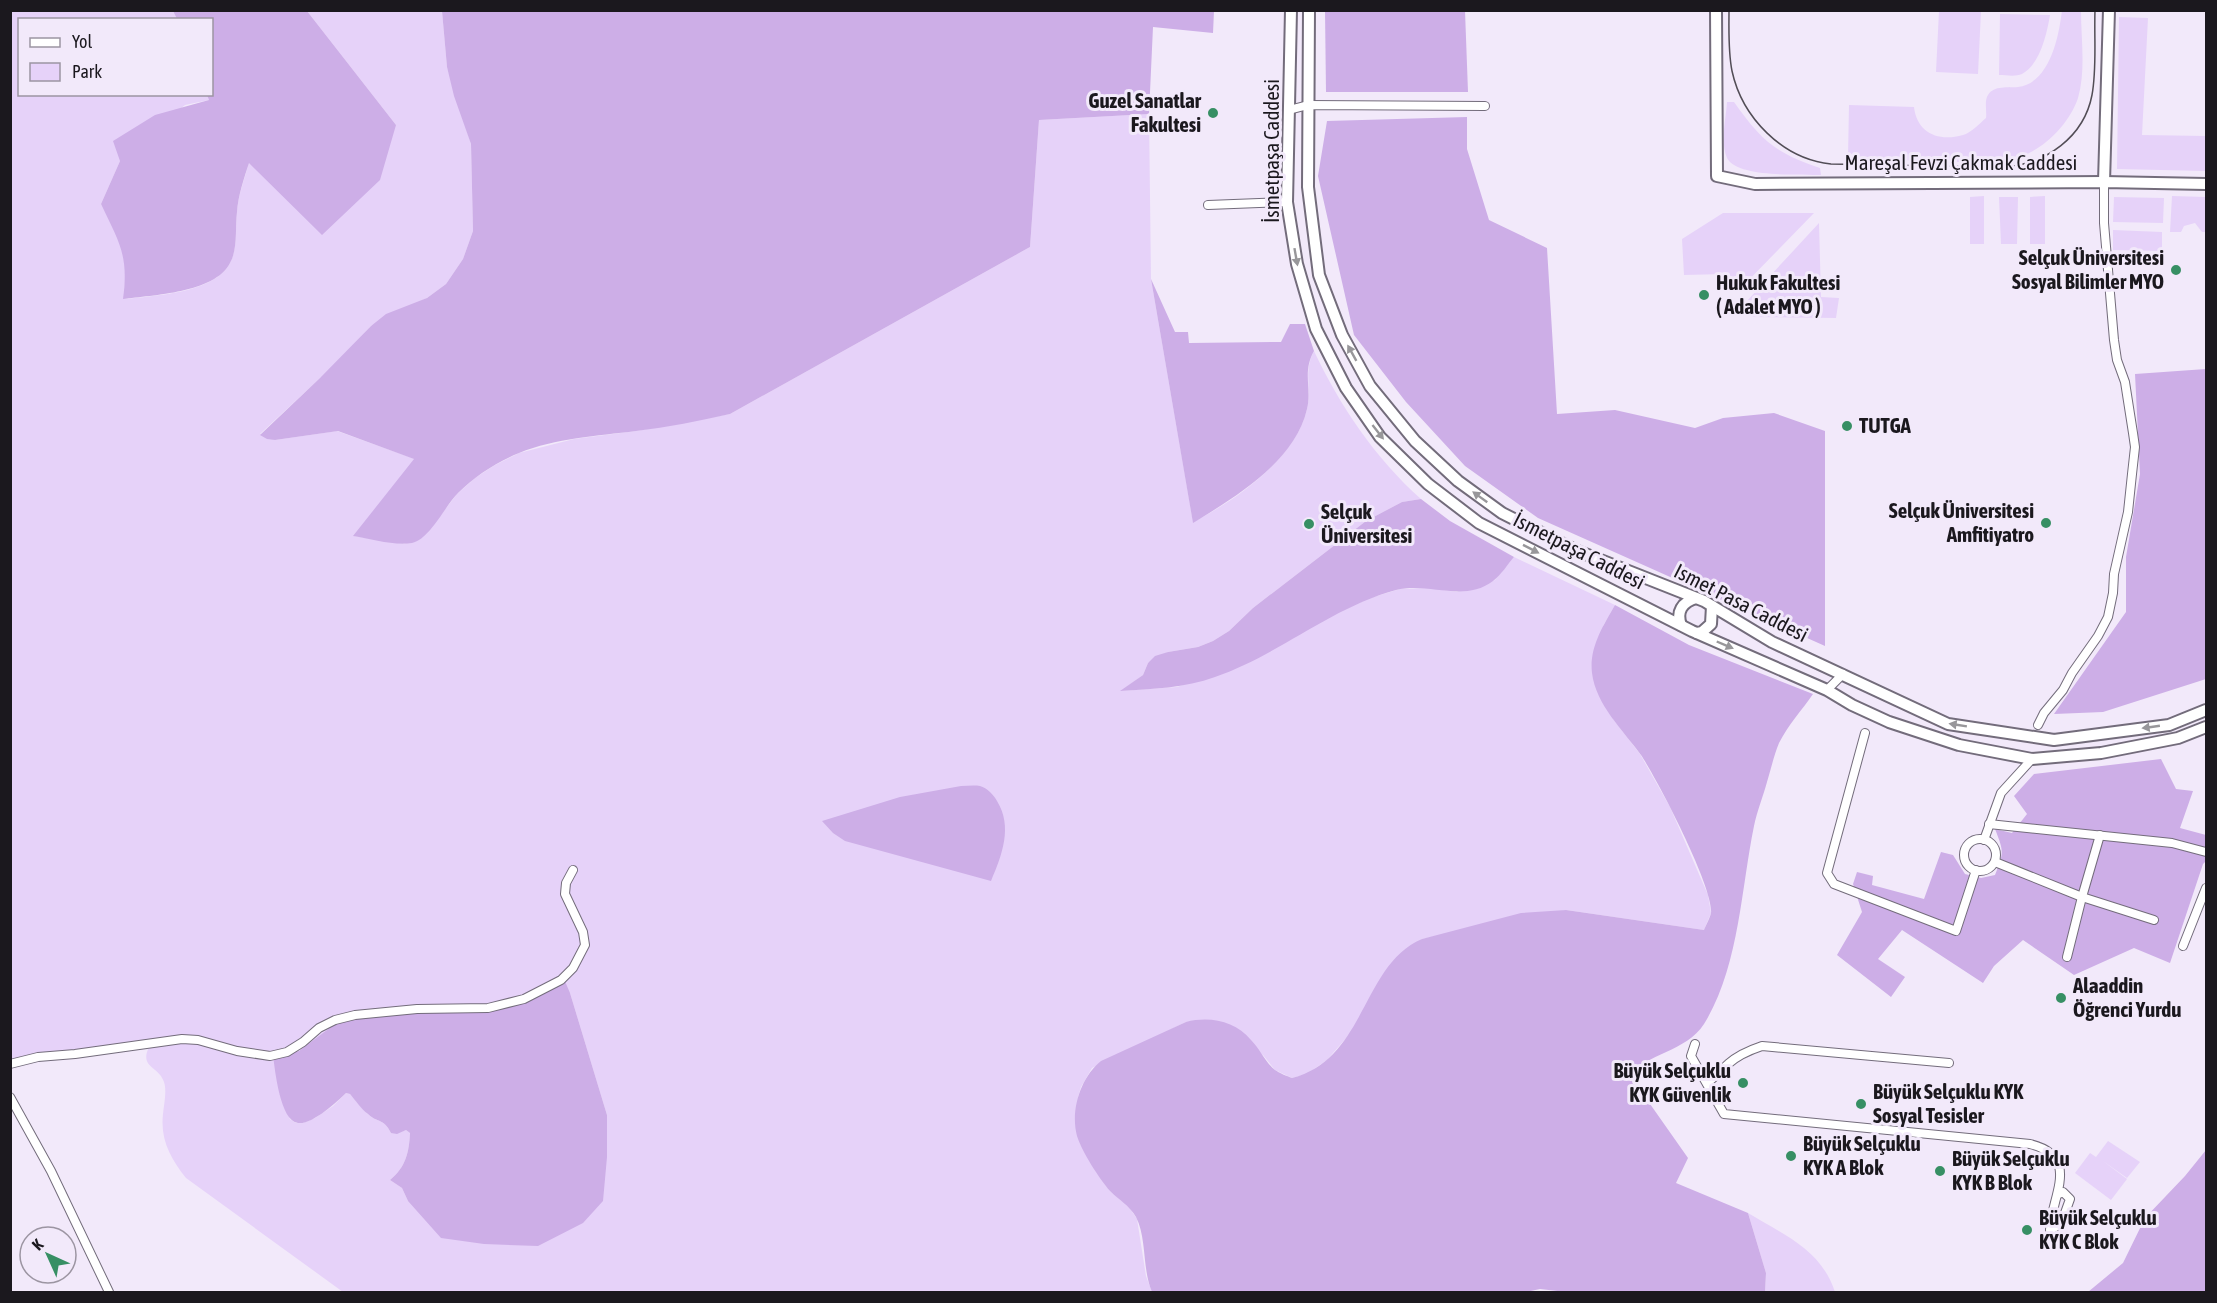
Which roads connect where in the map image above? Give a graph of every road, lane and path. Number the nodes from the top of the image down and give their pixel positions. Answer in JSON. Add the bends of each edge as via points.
{"nodes":[{"id":1,"x":1291,"y":10,"type":"edge"},
{"id":2,"x":1309,"y":10,"type":"edge"},
{"id":3,"x":1716,"y":10,"type":"edge"},
{"id":4,"x":2109,"y":10,"type":"edge"},
{"id":5,"x":1308,"y":105,"type":"junction"},
{"id":6,"x":1485,"y":106,"type":"dead end"},
{"id":7,"x":1289,"y":110,"type":"junction"},
{"id":8,"x":2104,"y":182,"type":"junction"},
{"id":9,"x":2206,"y":184,"type":"edge"},
{"id":10,"x":1287,"y":202,"type":"junction"},
{"id":11,"x":1208,"y":205,"type":"dead end"},
{"id":12,"x":1696,"y":598,"type":"junction"},
{"id":13,"x":1712,"y":606,"type":"junction"},
{"id":14,"x":1681,"y":625,"type":"junction"},
{"id":15,"x":1697,"y":633,"type":"junction"},
{"id":16,"x":1843,"y":674,"type":"junction"},
{"id":17,"x":1827,"y":690,"type":"junction"},
{"id":18,"x":2206,"y":710,"type":"edge"},
{"id":19,"x":2038,"y":725,"type":"dead end"},
{"id":20,"x":2206,"y":727,"type":"edge"},
{"id":21,"x":1865,"y":733,"type":"dead end"},
{"id":22,"x":2032,"y":759,"type":"junction"},
{"id":23,"x":1989,"y":824,"type":"junction"},
{"id":24,"x":2100,"y":835,"type":"junction"},
{"id":25,"x":1984,"y":840,"type":"junction"},
{"id":26,"x":2206,"y":852,"type":"edge"},
{"id":27,"x":1995,"y":862,"type":"junction"},
{"id":28,"x":573,"y":870,"type":"dead end"},
{"id":29,"x":1976,"y":870,"type":"junction"},
{"id":30,"x":2206,"y":888,"type":"edge"},
{"id":31,"x":2082,"y":897,"type":"junction"},
{"id":32,"x":2154,"y":920,"type":"dead end"},
{"id":33,"x":2183,"y":946,"type":"dead end"},
{"id":34,"x":2067,"y":957,"type":"dead end"},
{"id":35,"x":1695,"y":1044,"type":"dead end"},
{"id":36,"x":1948,"y":1063,"type":"dead end"},
{"id":37,"x":10,"y":1064,"type":"edge"},
{"id":38,"x":1707,"y":1083,"type":"junction"},
{"id":39,"x":10,"y":1097,"type":"edge"},
{"id":40,"x":2059,"y":1194,"type":"dead end"},
{"id":41,"x":109,"y":1293,"type":"edge"}],
"edges":[{"from":1,"to":7,"type":"main road","name":"İsmetpaşa Caddesi"},
{"from":2,"to":5,"type":"main road","name":"Ismet Pasa Caddesi"},
{"from":3,"to":8,"type":"main road","name":"Mareşal Fevzi Çakmak Caddesi","via":[[1717,176],[1755,184]]},
{"from":4,"to":8,"type":"main road"},
{"from":5,"to":6,"type":"street"},
{"from":5,"to":7,"type":"street"},
{"from":12,"to":5,"type":"main road","name":"Ismet Pasa Caddesi","one_way":true,"via":[[1575,550],[1502,513],[1458,481],[1415,441],[1370,386],[1342,335],[1319,275],[1308,187]]},
{"from":7,"to":10,"type":"main road","name":"İsmetpaşa Caddesi"},
{"from":8,"to":9,"type":"main road","name":"Mareşal Fevzi Çakmak Caddesi"},
{"from":8,"to":19,"type":"street","via":[[2114,340],[2135,447],[2133,474],[2108,617]]},
{"from":10,"to":11,"type":"street"},
{"from":10,"to":14,"type":"main road","name":"İsmetpaşa Caddesi","one_way":true,"via":[[1297,264],[1316,328],[1346,388],[1380,437],[1428,484],[1479,523]]},
{"from":12,"to":13,"type":"main road","name":"Ismet Pasa Caddesi"},
{"from":12,"to":14,"type":"main road","via":[[1680,608]]},
{"from":13,"to":15,"type":"main road","via":[[1711,624]]},
{"from":13,"to":16,"type":"main road","name":"Ismet Pasa Caddesi","via":[[1772,642]]},
{"from":14,"to":15,"type":"main road","name":"İsmetpaşa Caddesi"},
{"from":15,"to":17,"type":"main road","name":"İsmetpaşa Caddesi","one_way":true},
{"from":16,"to":17,"type":"street"},
{"from":18,"to":16,"type":"main road","name":"Ismet Pasa Caddesi","one_way":true,"via":[[2169,725],[2055,740],[1948,724]]},
{"from":17,"to":22,"type":"main road","name":"İsmetpaşa Caddesi","via":[[1889,722],[1959,745]]},
{"from":20,"to":22,"type":"main road","name":"İsmetpaşa Caddesi","via":[[2178,738],[2112,751]]},
{"from":21,"to":29,"type":"street","via":[[1827,873],[1834,884],[1956,932]]},
{"from":22,"to":23,"type":"street","via":[[2001,793]]},
{"from":23,"to":24,"type":"street"},
{"from":23,"to":25,"type":"street"},
{"from":24,"to":26,"type":"street","via":[[2172,843]]},
{"from":24,"to":31,"type":"street"},
{"from":25,"to":27,"type":"street","via":[[1994,848]]},
{"from":25,"to":29,"type":"street","via":[[1973,841],[1965,850],[1965,860]]},
{"from":27,"to":29,"type":"street","via":[[1986,870]]},
{"from":27,"to":31,"type":"street"},
{"from":28,"to":37,"type":"street","via":[[565,894],[585,945],[573,968],[561,980],[524,999],[488,1008],[355,1015],[327,1024],[287,1052],[270,1056],[182,1039]]},
{"from":30,"to":33,"type":"street"},
{"from":31,"to":32,"type":"street"},
{"from":31,"to":34,"type":"street"},
{"from":35,"to":38,"type":"street","via":[[1691,1056]]},
{"from":36,"to":38,"type":"street","via":[[1762,1046],[1728,1063]]},
{"from":38,"to":40,"type":"street","via":[[1724,1114],[2045,1148],[2058,1163]]},
{"from":39,"to":41,"type":"street","via":[[51,1171]]}]}
